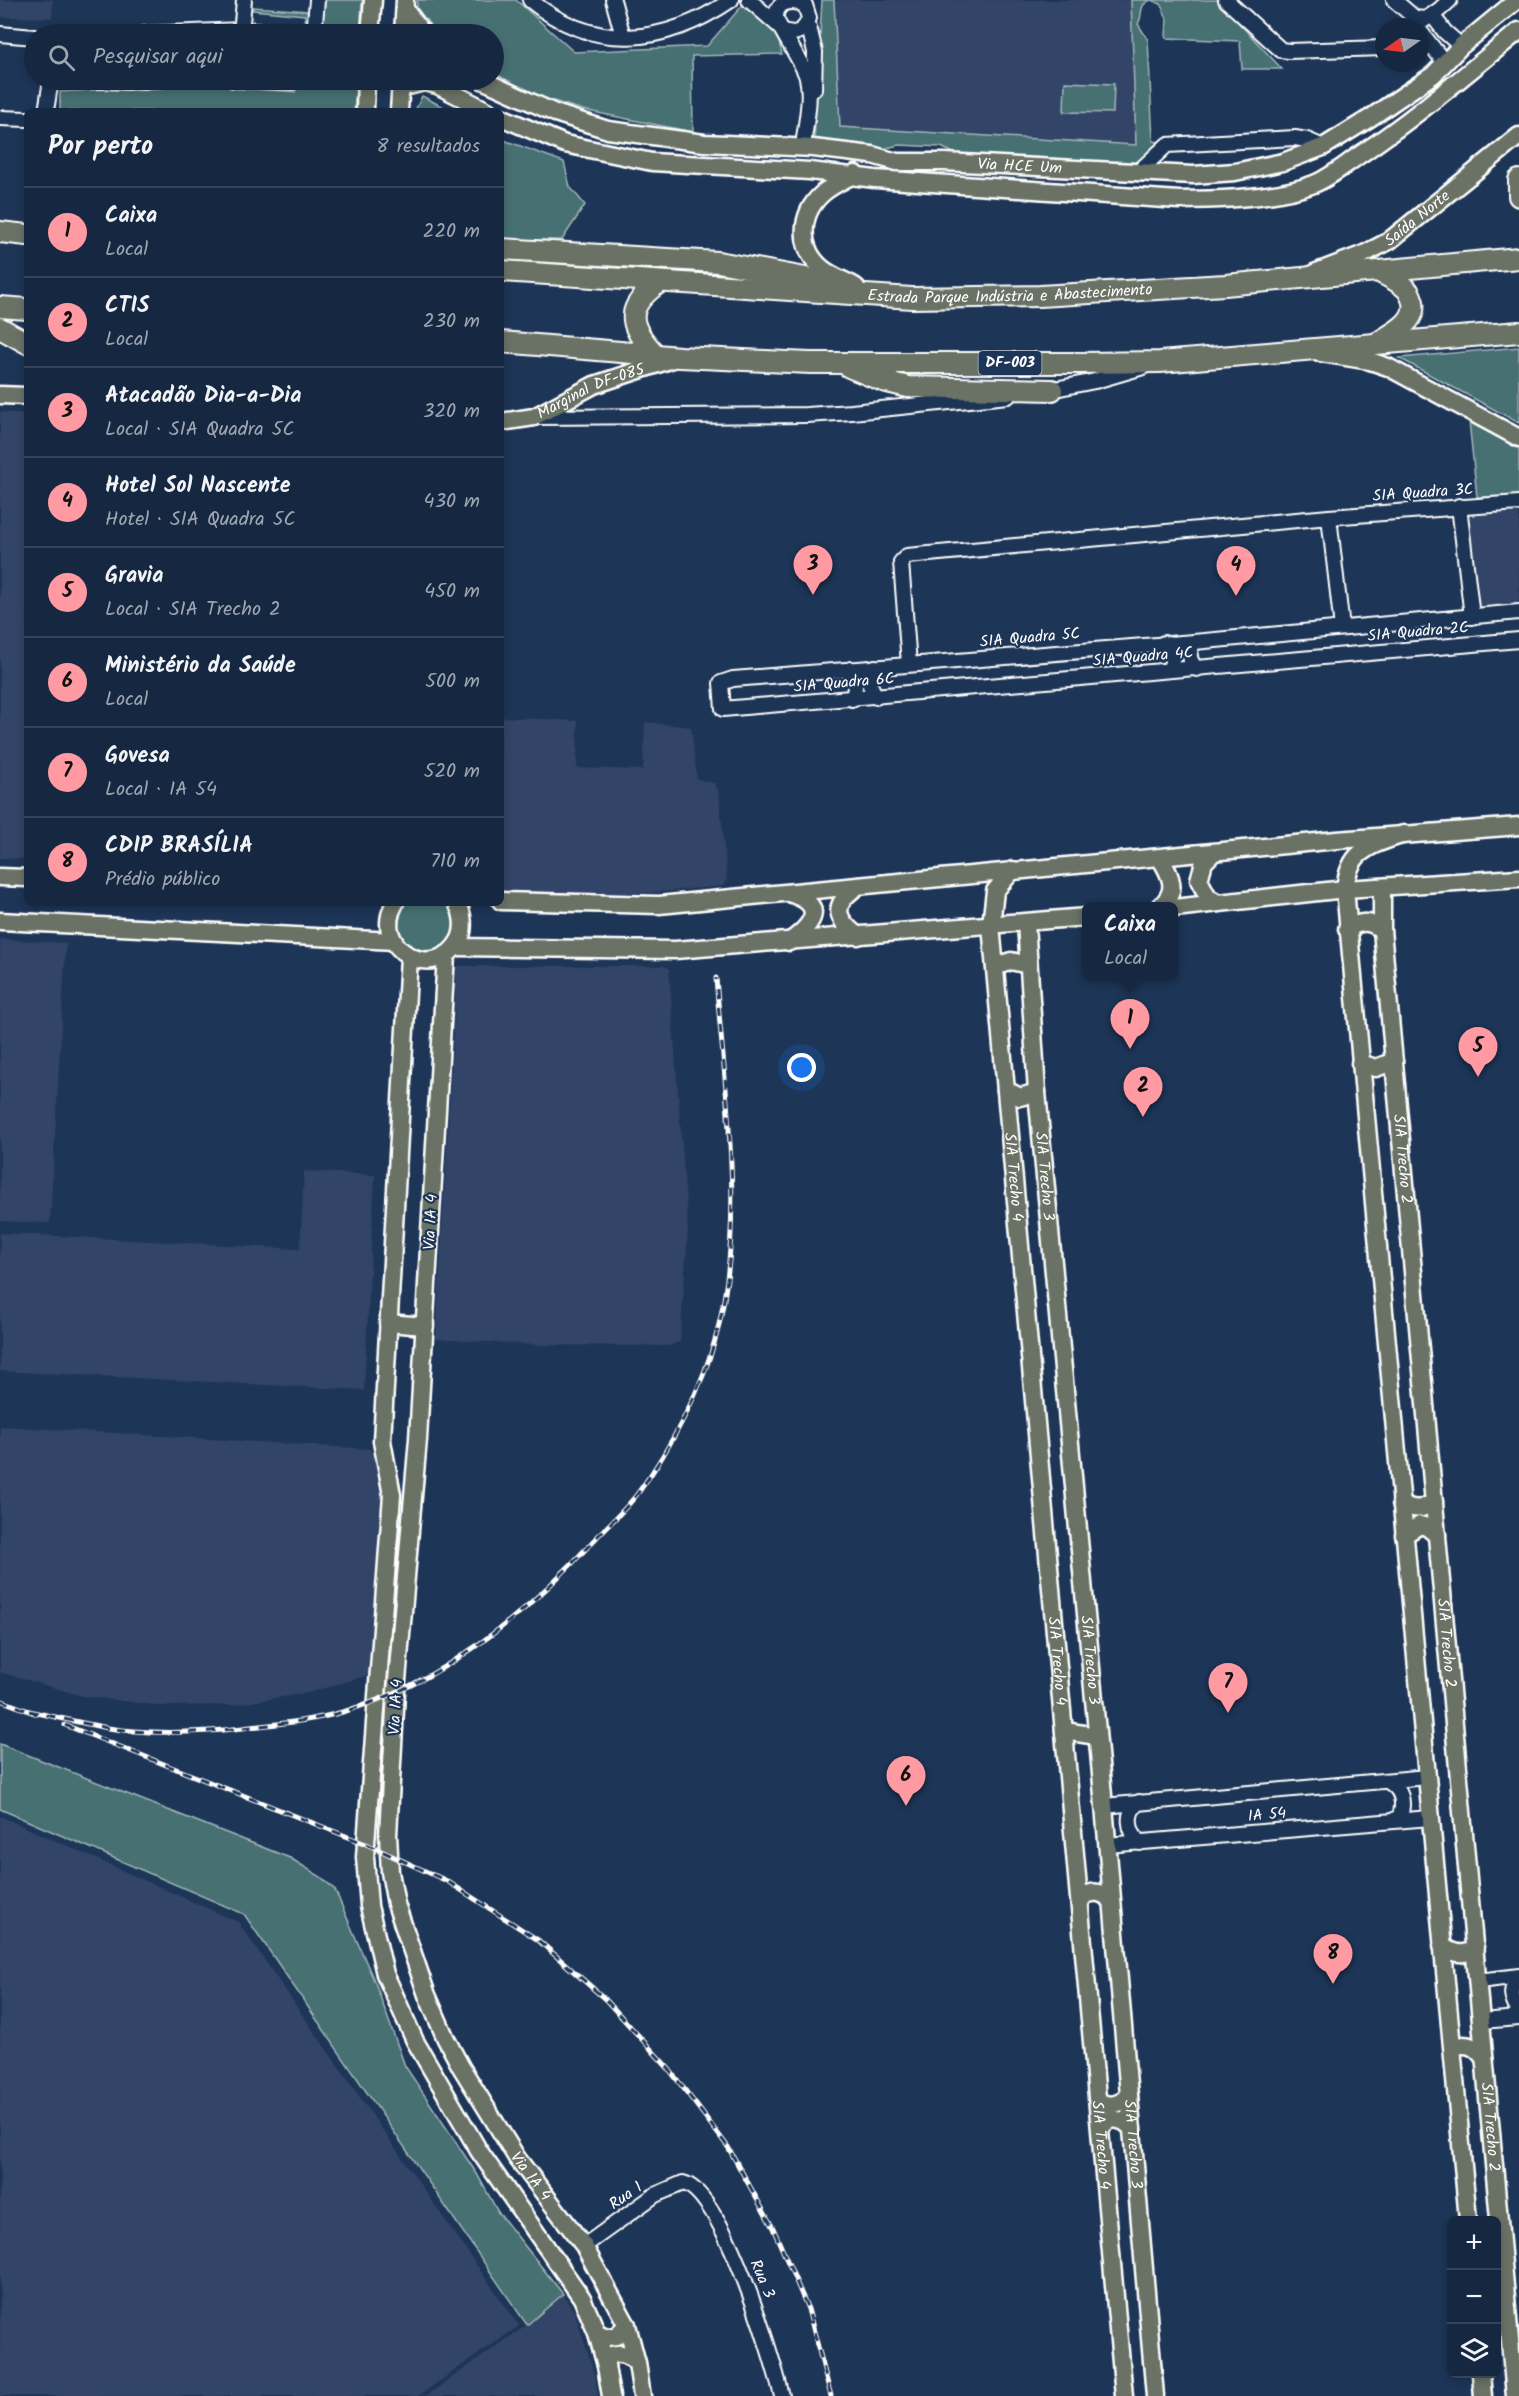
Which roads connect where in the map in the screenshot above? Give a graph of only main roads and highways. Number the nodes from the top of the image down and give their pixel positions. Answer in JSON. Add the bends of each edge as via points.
{"nodes":[{"id":1,"x":373,"y":0,"type":"edge"},
{"id":2,"x":1517,"y":0,"type":"edge"},
{"id":3,"x":405,"y":4,"type":"edge"},
{"id":4,"x":371,"y":24,"type":"edge"},
{"id":5,"x":404,"y":24,"type":"edge"},
{"id":6,"x":417,"y":24,"type":"edge"},
{"id":7,"x":1519,"y":31,"type":"edge"},
{"id":8,"x":367,"y":90,"type":"edge"},
{"id":9,"x":399,"y":90,"type":"edge"},
{"id":10,"x":443,"y":90,"type":"edge"},
{"id":11,"x":504,"y":90,"type":"edge"},
{"id":12,"x":1400,"y":96,"type":"junction"},
{"id":13,"x":370,"y":108,"type":"edge"},
{"id":14,"x":395,"y":108,"type":"edge"},
{"id":15,"x":482,"y":108,"type":"edge"},
{"id":16,"x":504,"y":118,"type":"edge"},
{"id":17,"x":1370,"y":118,"type":"junction"},
{"id":18,"x":1403,"y":124,"type":"junction"},
{"id":19,"x":1519,"y":136,"type":"edge"},
{"id":20,"x":1387,"y":137,"type":"junction"},
{"id":21,"x":672,"y":139,"type":"junction"},
{"id":22,"x":704,"y":143,"type":"junction"},
{"id":23,"x":860,"y":153,"type":"junction"},
{"id":24,"x":624,"y":158,"type":"junction"},
{"id":25,"x":944,"y":162,"type":"junction"},
{"id":26,"x":695,"y":166,"type":"junction"},
{"id":27,"x":852,"y":176,"type":"junction"},
{"id":28,"x":1519,"y":180,"type":"edge"},
{"id":29,"x":935,"y":183,"type":"junction"},
{"id":30,"x":1519,"y":196,"type":"edge"},
{"id":31,"x":0,"y":232,"type":"edge"},
{"id":32,"x":24,"y":235,"type":"edge"},
{"id":33,"x":504,"y":249,"type":"edge"},
{"id":34,"x":1519,"y":258,"type":"edge"},
{"id":35,"x":504,"y":271,"type":"edge"},
{"id":36,"x":1378,"y":271,"type":"junction"},
{"id":37,"x":1302,"y":278,"type":"junction"},
{"id":38,"x":660,"y":282,"type":"junction"},
{"id":39,"x":856,"y":287,"type":"junction"},
{"id":40,"x":912,"y":298,"type":"junction"},
{"id":41,"x":0,"y":307,"type":"edge"},
{"id":42,"x":24,"y":309,"type":"edge"},
{"id":43,"x":0,"y":328,"type":"edge"},
{"id":44,"x":1519,"y":332,"type":"edge"},
{"id":45,"x":24,"y":341,"type":"edge"},
{"id":46,"x":504,"y":342,"type":"edge"},
{"id":47,"x":1375,"y":344,"type":"junction"},
{"id":48,"x":1303,"y":350,"type":"junction"},
{"id":49,"x":654,"y":353,"type":"junction"},
{"id":50,"x":680,"y":357,"type":"junction"},
{"id":51,"x":838,"y":363,"type":"junction"},
{"id":52,"x":1052,"y":390,"type":"road end"},
{"id":53,"x":0,"y":395,"type":"edge"},
{"id":54,"x":24,"y":396,"type":"edge"},
{"id":55,"x":504,"y":422,"type":"edge"},
{"id":56,"x":1519,"y":438,"type":"edge"},
{"id":57,"x":1516,"y":830,"type":"edge"},
{"id":58,"x":1404,"y":834,"type":"junction"},
{"id":59,"x":1213,"y":853,"type":"junction"},
{"id":60,"x":1160,"y":858,"type":"junction"},
{"id":61,"x":1013,"y":870,"type":"junction"},
{"id":62,"x":1515,"y":875,"type":"edge"},
{"id":63,"x":0,"y":877,"type":"edge"},
{"id":64,"x":24,"y":878,"type":"edge"},
{"id":65,"x":858,"y":886,"type":"junction"},
{"id":66,"x":1382,"y":888,"type":"junction"},
{"id":67,"x":1345,"y":889,"type":"junction"},
{"id":68,"x":785,"y":892,"type":"junction"},
{"id":69,"x":504,"y":901,"type":"edge"},
{"id":70,"x":1164,"y":902,"type":"edge"},
{"id":71,"x":1218,"y":903,"type":"junction"},
{"id":72,"x":394,"y":906,"type":"edge"},
{"id":73,"x":458,"y":906,"type":"edge"},
{"id":74,"x":1178,"y":907,"type":"edge"},
{"id":75,"x":1082,"y":917,"type":"edge"},
{"id":76,"x":0,"y":921,"type":"edge"},
{"id":77,"x":1026,"y":922,"type":"junction"},
{"id":78,"x":991,"y":925,"type":"junction"},
{"id":79,"x":1347,"y":929,"type":"junction"},
{"id":80,"x":1382,"y":930,"type":"junction"},
{"id":81,"x":858,"y":936,"type":"junction"},
{"id":82,"x":393,"y":941,"type":"junction"},
{"id":83,"x":788,"y":942,"type":"junction"},
{"id":84,"x":450,"y":951,"type":"junction"},
{"id":85,"x":409,"y":957,"type":"junction"},
{"id":86,"x":1028,"y":965,"type":"junction"},
{"id":87,"x":995,"y":967,"type":"junction"},
{"id":88,"x":1394,"y":1061,"type":"junction"},
{"id":89,"x":1360,"y":1063,"type":"junction"},
{"id":90,"x":1006,"y":1090,"type":"junction"},
{"id":91,"x":1037,"y":1092,"type":"junction"},
{"id":92,"x":388,"y":1323,"type":"junction"},
{"id":93,"x":425,"y":1326,"type":"junction"},
{"id":94,"x":1434,"y":1502,"type":"junction"},
{"id":95,"x":1401,"y":1503,"type":"junction"},
{"id":96,"x":1078,"y":1532,"type":"junction"},
{"id":97,"x":1047,"y":1534,"type":"junction"},
{"id":98,"x":1404,"y":1535,"type":"junction"},
{"id":99,"x":1437,"y":1535,"type":"junction"},
{"id":100,"x":1080,"y":1562,"type":"junction"},
{"id":101,"x":1050,"y":1563,"type":"junction"},
{"id":102,"x":1064,"y":1731,"type":"junction"},
{"id":103,"x":1097,"y":1736,"type":"junction"},
{"id":104,"x":1111,"y":1900,"type":"junction"},
{"id":105,"x":1080,"y":1903,"type":"junction"},
{"id":106,"x":1443,"y":1946,"type":"junction"},
{"id":107,"x":1475,"y":1947,"type":"junction"},
{"id":108,"x":1453,"y":2048,"type":"junction"},
{"id":109,"x":1484,"y":2058,"type":"junction"},
{"id":110,"x":1129,"y":2096,"type":"junction"},
{"id":111,"x":1098,"y":2100,"type":"junction"},
{"id":112,"x":1101,"y":2129,"type":"junction"},
{"id":113,"x":1132,"y":2129,"type":"junction"},
{"id":114,"x":504,"y":2136,"type":"junction"},
{"id":115,"x":479,"y":2151,"type":"junction"},
{"id":116,"x":518,"y":2158,"type":"junction"},
{"id":117,"x":495,"y":2174,"type":"junction"},
{"id":118,"x":1107,"y":2192,"type":"junction"},
{"id":119,"x":1138,"y":2197,"type":"junction"},
{"id":120,"x":1468,"y":2216,"type":"edge"},
{"id":121,"x":1496,"y":2216,"type":"edge"},
{"id":122,"x":1500,"y":2270,"type":"edge"},
{"id":123,"x":1502,"y":2302,"type":"edge"},
{"id":124,"x":627,"y":2325,"type":"junction"},
{"id":125,"x":597,"y":2333,"type":"junction"},
{"id":126,"x":637,"y":2363,"type":"junction"},
{"id":127,"x":606,"y":2366,"type":"junction"},
{"id":128,"x":1482,"y":2378,"type":"edge"},
{"id":129,"x":611,"y":2396,"type":"edge"},
{"id":130,"x":642,"y":2396,"type":"edge"},
{"id":131,"x":1124,"y":2396,"type":"edge"},
{"id":132,"x":1155,"y":2396,"type":"edge"},
{"id":133,"x":1484,"y":2396,"type":"edge"},
{"id":134,"x":1515,"y":2396,"type":"edge"}],
"edges":[{"from":1,"to":4,"type":"main road"},
{"from":2,"to":12,"type":"main road","name":"Via HCE Um","via":[[1432,75]]},
{"from":3,"to":5,"type":"main road"},
{"from":3,"to":6,"type":"main road"},
{"from":7,"to":18,"type":"main road"},
{"from":8,"to":13,"type":"main road"},
{"from":9,"to":14,"type":"main road"},
{"from":10,"to":15,"type":"main road"},
{"from":11,"to":21,"type":"main road","name":"Via HCE Um","via":[[555,113],[608,130]]},
{"from":12,"to":17,"type":"main road","name":"Via HCE Um"},
{"from":12,"to":18,"type":"main road","via":[[1392,112],[1398,123]]},
{"from":16,"to":24,"type":"main road","via":[[566,144]]},
{"from":17,"to":20,"type":"main road"},
{"from":17,"to":25,"type":"main road","name":"Via HCE Um","via":[[1323,147],[1283,162],[1235,172],[1193,175]]},
{"from":18,"to":20,"type":"main road"},
{"from":19,"to":37,"type":"main road","name":"Saída Norte","via":[[1389,241]]},
{"from":20,"to":29,"type":"main road","via":[[1314,184],[1227,200],[1179,201]]},
{"from":21,"to":22,"type":"main road","name":"Via HCE Um"},
{"from":21,"to":24,"type":"main road","via":[[670,157]]},
{"from":22,"to":23,"type":"main road","name":"Via HCE Um"},
{"from":22,"to":26,"type":"main road","via":[[689,154]]},
{"from":23,"to":25,"type":"main road","name":"Via HCE Um","via":[[897,162]]},
{"from":23,"to":27,"type":"main road","via":[[862,167]]},
{"from":24,"to":26,"type":"main road"},
{"from":25,"to":29,"type":"main road","via":[[933,168]]},
{"from":26,"to":27,"type":"main road"},
{"from":27,"to":29,"type":"main road"},
{"from":27,"to":39,"type":"main road","via":[[824,192],[811,206],[804,233],[819,265]]},
{"from":28,"to":30,"type":"highway"},
{"from":31,"to":32,"type":"highway"},
{"from":33,"to":39,"type":"highway","via":[[718,262]]},
{"from":34,"to":36,"type":"highway","name":"Estrada Parque Indústria e Abastecimento"},
{"from":35,"to":38,"type":"highway","name":"Estrada Parque Indústria e Abastecimento"},
{"from":36,"to":37,"type":"highway","name":"Estrada Parque Indústria e Abastecimento"},
{"from":36,"to":47,"type":"highway","via":[[1411,294],[1413,315]]},
{"from":37,"to":40,"type":"highway","name":"Estrada Parque Indústria e Abastecimento","via":[[1069,296]]},
{"from":38,"to":40,"type":"highway","name":"Estrada Parque Indústria e Abastecimento"},
{"from":38,"to":49,"type":"highway","via":[[638,300],[633,313],[634,327]]},
{"from":39,"to":40,"type":"highway"},
{"from":41,"to":42,"type":"highway"},
{"from":43,"to":45,"type":"highway"},
{"from":44,"to":47,"type":"highway","number":"DF-003"},
{"from":46,"to":49,"type":"highway","number":"DF-003"},
{"from":47,"to":48,"type":"highway","number":"DF-003"},
{"from":48,"to":51,"type":"highway","number":"DF-003","via":[[1160,362]]},
{"from":48,"to":56,"type":"main road","via":[[1388,367]]},
{"from":49,"to":50,"type":"highway","number":"DF-003"},
{"from":50,"to":51,"type":"highway","number":"DF-003"},
{"from":50,"to":55,"type":"main road","name":"Marginal DF-085","via":[[594,385],[534,417]]},
{"from":51,"to":52,"type":"highway","via":[[908,387]]},
{"from":53,"to":54,"type":"main road"},
{"from":57,"to":58,"type":"main road"},
{"from":58,"to":59,"type":"main road"},
{"from":58,"to":67,"type":"main road","via":[[1358,854],[1350,864]]},
{"from":59,"to":60,"type":"main road"},
{"from":59,"to":71,"type":"main road","via":[[1204,862],[1199,880],[1208,897]]},
{"from":60,"to":61,"type":"main road"},
{"from":60,"to":70,"type":"main road","via":[[1172,879],[1173,889]]},
{"from":61,"to":65,"type":"main road"},
{"from":61,"to":78,"type":"main road","name":"SIA Trecho 4","via":[[995,891]]},
{"from":62,"to":66,"type":"main road"},
{"from":63,"to":64,"type":"main road"},
{"from":65,"to":68,"type":"main road"},
{"from":65,"to":81,"type":"main road","via":[[842,899],[839,914]]},
{"from":66,"to":67,"type":"main road"},
{"from":66,"to":80,"type":"main road","name":"SIA Trecho 2"},
{"from":67,"to":71,"type":"main road"},
{"from":67,"to":79,"type":"main road"},
{"from":68,"to":69,"type":"main road","via":[[658,905]]},
{"from":68,"to":83,"type":"main road","via":[[802,897],[813,910],[808,928]]},
{"from":71,"to":74,"type":"main road"},
{"from":72,"to":82,"type":"main road","via":[[389,920]]},
{"from":73,"to":84,"type":"main road","name":"Via 1A 4","via":[[463,922],[461,936]]},
{"from":75,"to":77,"type":"main road"},
{"from":76,"to":82,"type":"main road"},
{"from":77,"to":78,"type":"main road"},
{"from":77,"to":86,"type":"main road","name":"SIA Trecho 3"},
{"from":78,"to":81,"type":"main road"},
{"from":78,"to":87,"type":"main road","name":"SIA Trecho 4"},
{"from":79,"to":80,"type":"main road","via":[[1365,921]]},
{"from":79,"to":89,"type":"main road"},
{"from":80,"to":88,"type":"main road","name":"SIA Trecho 2"},
{"from":81,"to":83,"type":"main road"},
{"from":82,"to":85,"type":"main road"},
{"from":83,"to":84,"type":"main road","via":[[675,950]]},
{"from":84,"to":85,"type":"main road","via":[[434,960]]},
{"from":84,"to":93,"type":"main road","name":"Via 1A 4"},
{"from":85,"to":92,"type":"main road","name":"Via 1A 4"},
{"from":86,"to":87,"type":"main road","via":[[1011,961]]},
{"from":86,"to":91,"type":"main road","name":"SIA Trecho 3"},
{"from":87,"to":90,"type":"main road","name":"SIA Trecho 4"},
{"from":88,"to":89,"type":"main road","via":[[1376,1068]]},
{"from":88,"to":94,"type":"main road","name":"SIA Trecho 2"},
{"from":89,"to":95,"type":"main road"},
{"from":90,"to":91,"type":"main road","via":[[1020,1097]]},
{"from":90,"to":97,"type":"main road","name":"SIA Trecho 4"},
{"from":91,"to":96,"type":"main road","name":"SIA Trecho 3"},
{"from":92,"to":93,"type":"main road"},
{"from":92,"to":115,"type":"main road","name":"Via 1A 4","via":[[382,1442],[392,1495],[365,1857],[369,1906],[393,1994],[415,2042]]},
{"from":93,"to":114,"type":"main road","name":"Via 1A 4","via":[[396,1692],[388,1835],[390,1872],[396,1904],[446,2039]]},
{"from":94,"to":95,"type":"main road","via":[[1418,1509]]},
{"from":94,"to":99,"type":"main road","name":"SIA Trecho 2"},
{"from":95,"to":98,"type":"main road"},
{"from":96,"to":97,"type":"main road","via":[[1062,1540]]},
{"from":96,"to":100,"type":"main road","name":"SIA Trecho 3"},
{"from":97,"to":101,"type":"main road","name":"SIA Trecho 4"},
{"from":98,"to":99,"type":"main road","via":[[1420,1525]]},
{"from":98,"to":106,"type":"main road"},
{"from":99,"to":107,"type":"main road","name":"SIA Trecho 2"},
{"from":100,"to":101,"type":"main road","via":[[1064,1556]]},
{"from":100,"to":103,"type":"main road","name":"SIA Trecho 3"},
{"from":101,"to":102,"type":"main road","name":"SIA Trecho 4"},
{"from":102,"to":103,"type":"main road"},
{"from":102,"to":105,"type":"main road","name":"SIA Trecho 4"},
{"from":103,"to":104,"type":"main road","name":"SIA Trecho 3"},
{"from":104,"to":105,"type":"main road","via":[[1094,1892],[1083,1896]]},
{"from":104,"to":110,"type":"main road","name":"SIA Trecho 3"},
{"from":105,"to":111,"type":"main road","name":"SIA Trecho 4"},
{"from":106,"to":107,"type":"main road","via":[[1461,1954]]},
{"from":106,"to":108,"type":"main road"},
{"from":107,"to":109,"type":"main road","name":"SIA Trecho 2"},
{"from":108,"to":109,"type":"main road","via":[[1473,2046]]},
{"from":108,"to":120,"type":"main road"},
{"from":109,"to":121,"type":"main road","name":"SIA Trecho 2"},
{"from":110,"to":111,"type":"main road","via":[[1114,2105]]},
{"from":110,"to":113,"type":"main road","name":"SIA Trecho 3"},
{"from":111,"to":112,"type":"main road","name":"SIA Trecho 4"},
{"from":112,"to":113,"type":"main road","via":[[1113,2119],[1121,2119]]},
{"from":112,"to":118,"type":"main road","name":"SIA Trecho 4"},
{"from":113,"to":119,"type":"main road","name":"SIA Trecho 3"},
{"from":114,"to":115,"type":"main road","via":[[496,2148]]},
{"from":114,"to":116,"type":"main road","name":"Via 1A 4"},
{"from":115,"to":117,"type":"main road","name":"Via 1A 4"},
{"from":116,"to":117,"type":"main road","via":[[501,2164]]},
{"from":116,"to":124,"type":"main road","name":"Via 1A 4","via":[[584,2246]]},
{"from":117,"to":125,"type":"main road","name":"Via 1A 4","via":[[582,2298]]},
{"from":118,"to":119,"type":"main road"},
{"from":118,"to":131,"type":"main road","name":"SIA Trecho 4"},
{"from":119,"to":132,"type":"main road","name":"SIA Trecho 3"},
{"from":122,"to":123,"type":"main road","name":"SIA Trecho 2"},
{"from":123,"to":134,"type":"main road","name":"SIA Trecho 2"},
{"from":124,"to":125,"type":"main road","via":[[616,2336]]},
{"from":124,"to":126,"type":"main road","name":"Via 1A 4"},
{"from":125,"to":127,"type":"main road","name":"Via 1A 4"},
{"from":126,"to":127,"type":"main road","via":[[620,2353],[609,2356]]},
{"from":126,"to":130,"type":"main road","name":"Via 1A 4"},
{"from":127,"to":129,"type":"main road","name":"Via 1A 4"},
{"from":128,"to":133,"type":"main road"}]}
